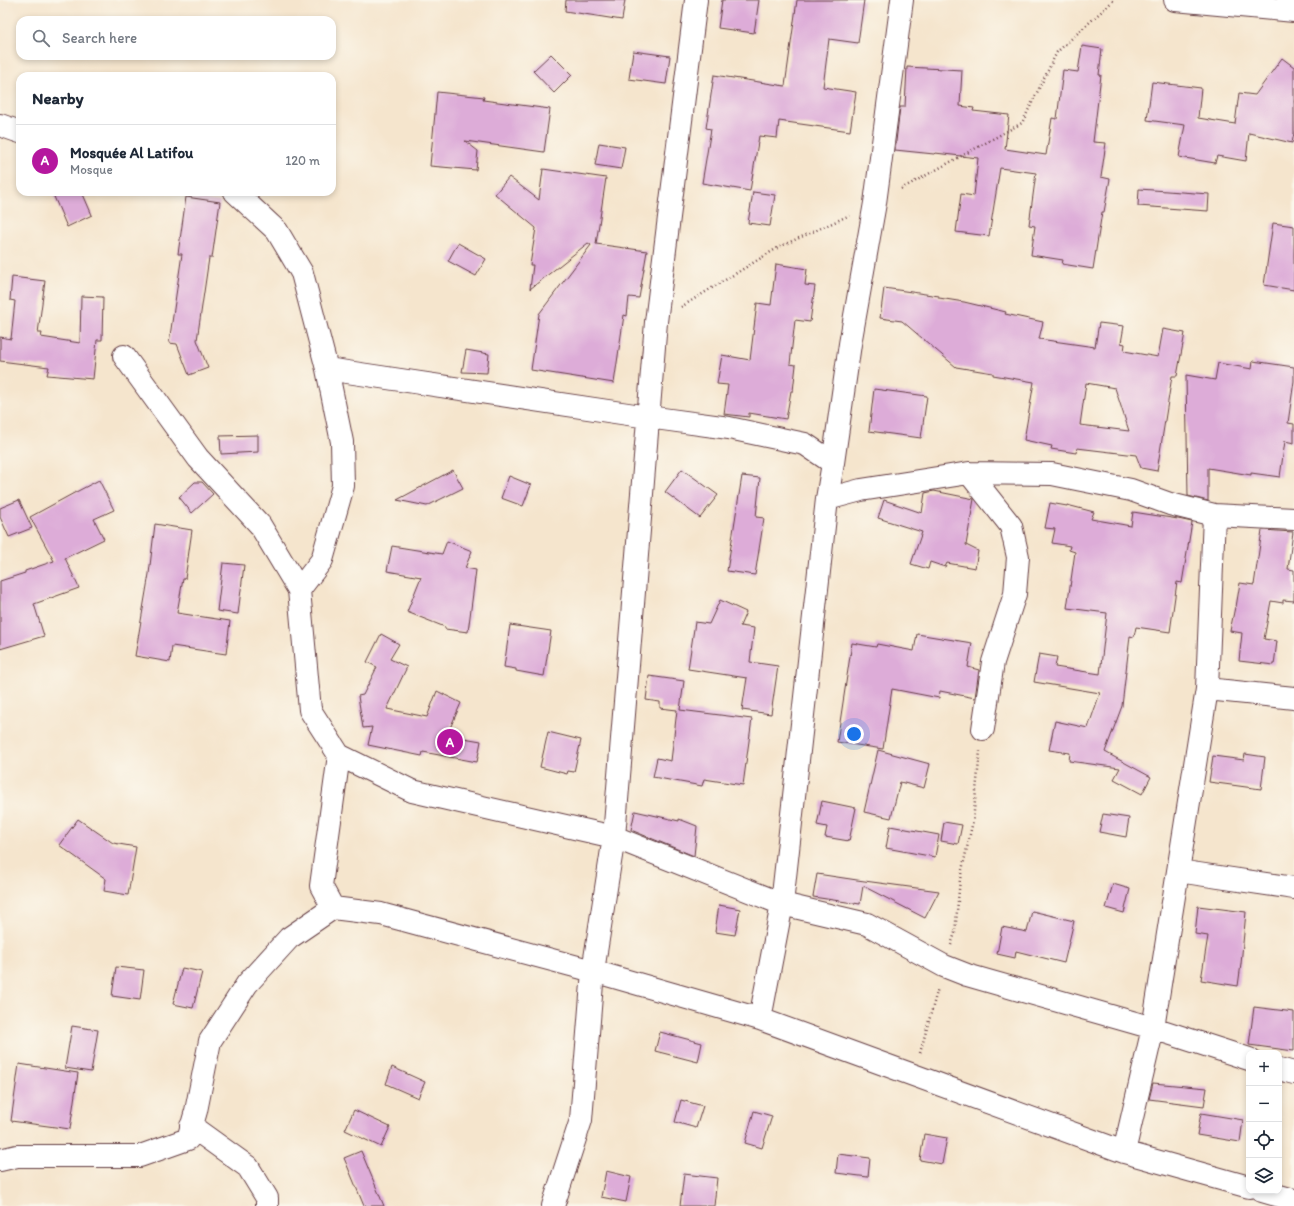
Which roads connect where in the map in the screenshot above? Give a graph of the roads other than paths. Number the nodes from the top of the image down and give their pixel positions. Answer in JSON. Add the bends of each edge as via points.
{"nodes":[{"id":1,"x":696,"y":0,"type":"edge"},
{"id":2,"x":902,"y":0,"type":"edge"},
{"id":3,"x":1175,"y":0,"type":"edge"},
{"id":4,"x":1294,"y":11,"type":"edge"},
{"id":5,"x":0,"y":125,"type":"edge"},
{"id":6,"x":16,"y":131,"type":"edge"},
{"id":7,"x":239,"y":196,"type":"edge"},
{"id":8,"x":124,"y":356,"type":"dead end"},
{"id":9,"x":327,"y":369,"type":"junction"},
{"id":10,"x":648,"y":417,"type":"junction"},
{"id":11,"x":833,"y":463,"type":"junction"},
{"id":12,"x":969,"y":473,"type":"junction"},
{"id":13,"x":827,"y":499,"type":"junction"},
{"id":14,"x":1214,"y":515,"type":"junction"},
{"id":15,"x":1294,"y":519,"type":"edge"},
{"id":16,"x":299,"y":590,"type":"junction"},
{"id":17,"x":1207,"y":689,"type":"junction"},
{"id":18,"x":1294,"y":698,"type":"edge"},
{"id":19,"x":983,"y":729,"type":"road end"},
{"id":20,"x":339,"y":755,"type":"junction"},
{"id":21,"x":614,"y":837,"type":"junction"},
{"id":22,"x":1178,"y":871,"type":"junction"},
{"id":23,"x":1294,"y":888,"type":"edge"},
{"id":24,"x":782,"y":904,"type":"junction"},
{"id":25,"x":333,"y":908,"type":"junction"},
{"id":26,"x":593,"y":971,"type":"junction"},
{"id":27,"x":760,"y":1019,"type":"junction"},
{"id":28,"x":1153,"y":1028,"type":"junction"},
{"id":29,"x":1246,"y":1058,"type":"edge"},
{"id":30,"x":1282,"y":1070,"type":"edge"},
{"id":31,"x":1294,"y":1073,"type":"edge"},
{"id":32,"x":191,"y":1126,"type":"junction"},
{"id":33,"x":1124,"y":1152,"type":"junction"},
{"id":34,"x":0,"y":1160,"type":"edge"},
{"id":35,"x":1246,"y":1187,"type":"edge"},
{"id":36,"x":1273,"y":1194,"type":"edge"},
{"id":37,"x":1294,"y":1200,"type":"edge"},
{"id":38,"x":267,"y":1206,"type":"edge"},
{"id":39,"x":553,"y":1206,"type":"edge"}],
"edges":[{"from":1,"to":10,"type":"street","via":[[656,322]]},
{"from":2,"to":11,"type":"street","via":[[876,203],[850,344]]},
{"from":3,"to":4,"type":"street"},
{"from":5,"to":6,"type":"street"},
{"from":7,"to":9,"type":"street","via":[[277,231],[302,273]]},
{"from":8,"to":16,"type":"street","via":[[198,458],[260,525]]},
{"from":9,"to":10,"type":"street"},
{"from":9,"to":16,"type":"street","via":[[342,442],[343,486],[322,560]]},
{"from":10,"to":11,"type":"street","via":[[729,428],[805,444]]},
{"from":10,"to":21,"type":"street"},
{"from":11,"to":13,"type":"street"},
{"from":12,"to":13,"type":"street","via":[[861,490]]},
{"from":12,"to":14,"type":"street","via":[[1052,474],[1131,490],[1170,504]]},
{"from":12,"to":19,"type":"street","via":[[1011,526],[1018,557],[1015,594],[993,662]]},
{"from":13,"to":24,"type":"street"},
{"from":14,"to":15,"type":"street"},
{"from":14,"to":17,"type":"street"},
{"from":16,"to":20,"type":"street","via":[[310,710]]},
{"from":17,"to":18,"type":"street"},
{"from":17,"to":22,"type":"street"},
{"from":20,"to":21,"type":"street","via":[[412,791]]},
{"from":20,"to":25,"type":"street","via":[[321,886]]},
{"from":21,"to":24,"type":"street"},
{"from":21,"to":26,"type":"street"},
{"from":22,"to":23,"type":"street"},
{"from":22,"to":28,"type":"street"},
{"from":24,"to":27,"type":"street"},
{"from":24,"to":28,"type":"street","via":[[867,924],[944,966],[967,975]]},
{"from":25,"to":26,"type":"street","via":[[381,914]]},
{"from":25,"to":32,"type":"street","via":[[289,938],[247,984],[210,1041]]},
{"from":26,"to":27,"type":"street"},
{"from":26,"to":39,"type":"street","via":[[581,1120]]},
{"from":27,"to":33,"type":"street"},
{"from":28,"to":29,"type":"street"},
{"from":28,"to":33,"type":"street"},
{"from":30,"to":31,"type":"street"},
{"from":32,"to":34,"type":"street","via":[[188,1139],[140,1156],[18,1156]]},
{"from":32,"to":38,"type":"street","via":[[248,1167],[267,1198]]},
{"from":33,"to":35,"type":"street"},
{"from":36,"to":37,"type":"street"}]}
